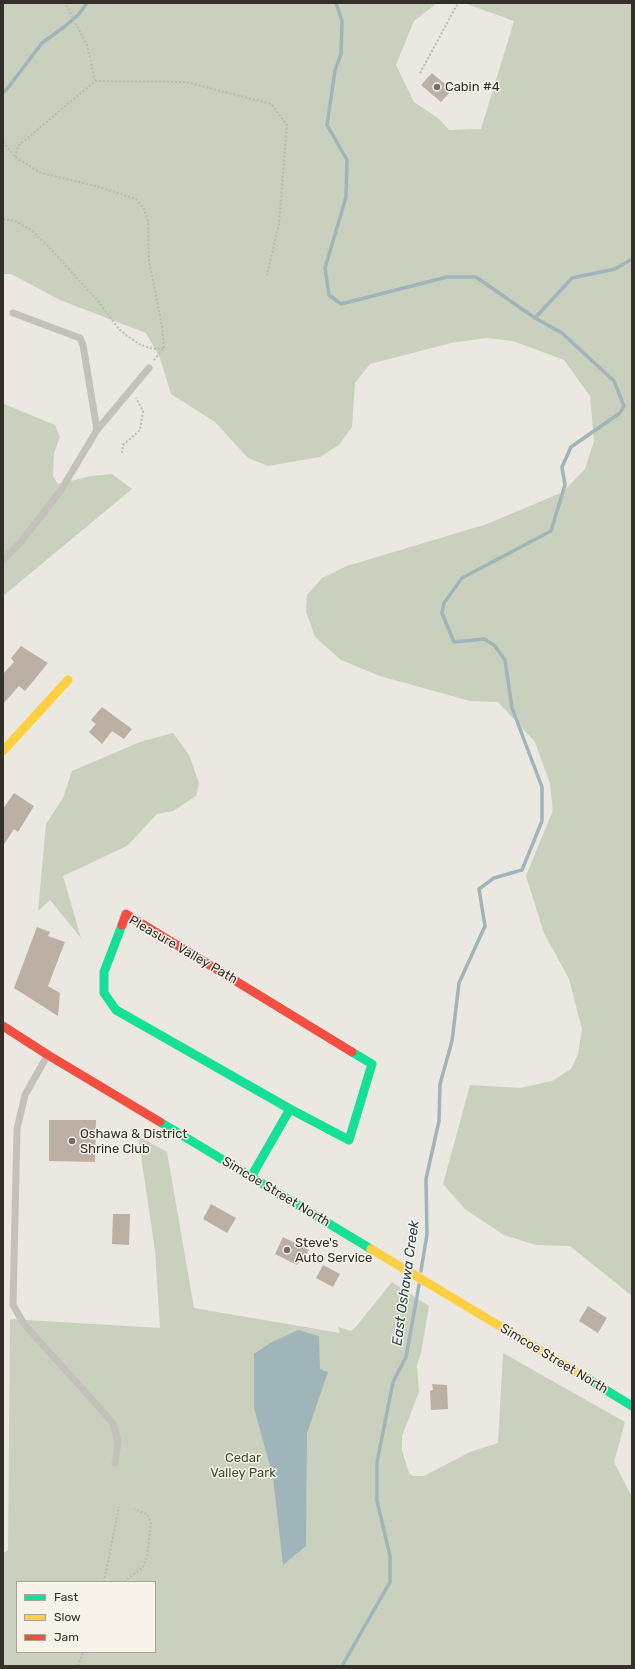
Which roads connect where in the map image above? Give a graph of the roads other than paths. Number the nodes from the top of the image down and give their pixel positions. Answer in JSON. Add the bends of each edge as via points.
{"nodes":[{"id":1,"x":13,"y":313,"type":"dead end"},
{"id":2,"x":149,"y":368,"type":"road end"},
{"id":3,"x":97,"y":430,"type":"junction"},
{"id":4,"x":3,"y":560,"type":"edge"},
{"id":5,"x":68,"y":680,"type":"dead end"},
{"id":6,"x":3,"y":751,"type":"edge"},
{"id":7,"x":3,"y":1026,"type":"edge"},
{"id":8,"x":48,"y":1055,"type":"junction"},
{"id":9,"x":290,"y":1109,"type":"junction"},
{"id":10,"x":251,"y":1176,"type":"junction"},
{"id":11,"x":632,"y":1406,"type":"edge"},
{"id":12,"x":115,"y":1463,"type":"dead end"}],
"edges":[{"from":1,"to":3,"type":"lane","via":[[80,338],[84,345]]},
{"from":2,"to":3,"type":"lane"},
{"from":3,"to":4,"type":"lane","via":[[61,490],[21,542]]},
{"from":5,"to":6,"type":"street"},
{"from":7,"to":8,"type":"street","name":"Simcoe Street North"},
{"from":8,"to":10,"type":"street","name":"Simcoe Street North"},
{"from":8,"to":12,"type":"lane","via":[[25,1095],[17,1129],[12,1305],[24,1324],[113,1423],[118,1442]]},
{"from":9,"to":9,"type":"street","name":"Pleasure Valley Path","via":[[350,1140],[372,1064],[126,914],[104,972],[104,993],[116,1010]]},
{"from":9,"to":10,"type":"street"},
{"from":10,"to":11,"type":"street","name":"Simcoe Street North"}]}
